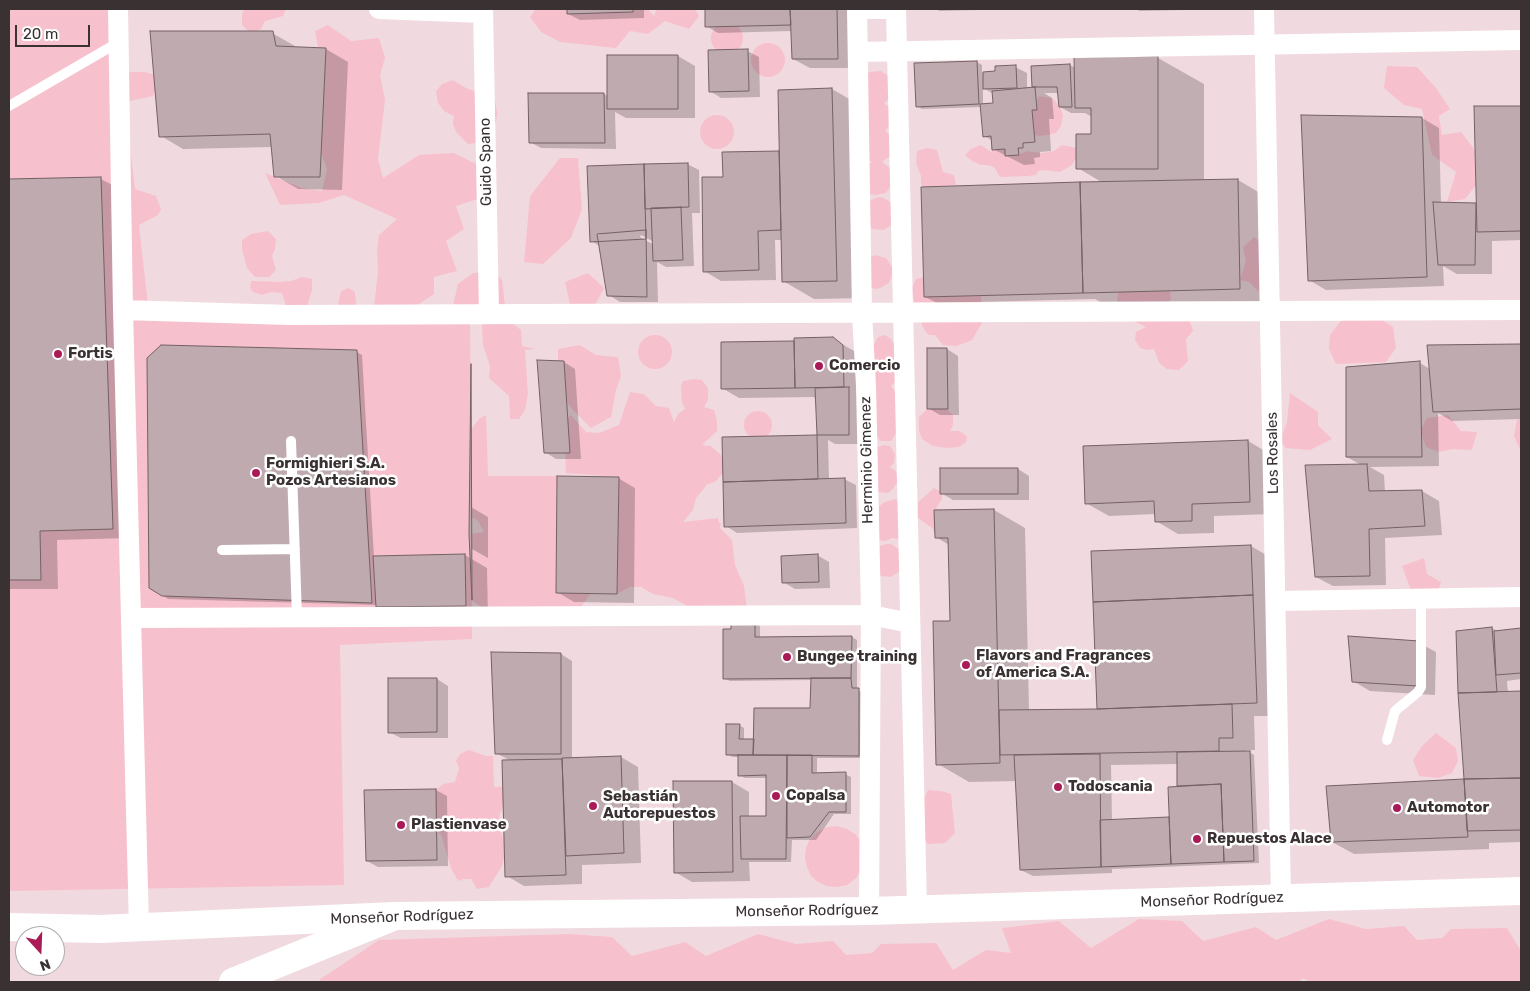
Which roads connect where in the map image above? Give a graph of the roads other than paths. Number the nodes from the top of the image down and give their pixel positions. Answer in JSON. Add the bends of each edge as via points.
{"nodes":[{"id":1,"x":118,"y":9,"type":"edge"},
{"id":2,"x":379,"y":9,"type":"edge"},
{"id":3,"x":857,"y":9,"type":"edge"},
{"id":4,"x":894,"y":9,"type":"edge"},
{"id":5,"x":1264,"y":9,"type":"edge"},
{"id":6,"x":483,"y":11,"type":"edge"},
{"id":7,"x":1521,"y":40,"type":"edge"},
{"id":8,"x":119,"y":42,"type":"junction"},
{"id":9,"x":1265,"y":44,"type":"junction"},
{"id":10,"x":897,"y":51,"type":"junction"},
{"id":11,"x":858,"y":52,"type":"junction"},
{"id":12,"x":9,"y":106,"type":"edge"},
{"id":13,"x":122,"y":310,"type":"junction"},
{"id":14,"x":1521,"y":310,"type":"edge"},
{"id":15,"x":902,"y":312,"type":"junction"},
{"id":16,"x":1270,"y":312,"type":"junction"},
{"id":17,"x":862,"y":313,"type":"junction"},
{"id":18,"x":489,"y":314,"type":"junction"},
{"id":19,"x":291,"y":441,"type":"dead end"},
{"id":20,"x":295,"y":549,"type":"junction"},
{"id":21,"x":222,"y":550,"type":"dead end"},
{"id":22,"x":1521,"y":597,"type":"edge"},
{"id":23,"x":1421,"y":599,"type":"junction"},
{"id":24,"x":1276,"y":601,"type":"junction"},
{"id":25,"x":871,"y":615,"type":"junction"},
{"id":26,"x":297,"y":617,"type":"junction"},
{"id":27,"x":131,"y":618,"type":"junction"},
{"id":28,"x":910,"y":623,"type":"junction"},
{"id":29,"x":1387,"y":740,"type":"dead end"},
{"id":30,"x":1521,"y":891,"type":"edge"},
{"id":31,"x":1281,"y":898,"type":"junction"},
{"id":32,"x":917,"y":909,"type":"junction"},
{"id":33,"x":869,"y":911,"type":"junction"},
{"id":34,"x":395,"y":916,"type":"junction"},
{"id":35,"x":9,"y":927,"type":"edge"},
{"id":36,"x":139,"y":928,"type":"junction"},
{"id":37,"x":92,"y":930,"type":"junction"},
{"id":38,"x":65,"y":933,"type":"edge"},
{"id":39,"x":233,"y":982,"type":"edge"}],
"edges":[{"from":1,"to":8,"type":"street"},
{"from":2,"to":6,"type":"street"},
{"from":3,"to":4,"type":"street"},
{"from":3,"to":11,"type":"street","name":"Herminio Gimenez"},
{"from":4,"to":10,"type":"street"},
{"from":5,"to":9,"type":"street","name":"Los Rosales"},
{"from":6,"to":18,"type":"street","name":"Guido Spano"},
{"from":7,"to":9,"type":"street"},
{"from":8,"to":12,"type":"lane"},
{"from":8,"to":13,"type":"street"},
{"from":9,"to":10,"type":"street"},
{"from":9,"to":16,"type":"street","name":"Los Rosales"},
{"from":10,"to":11,"type":"street"},
{"from":10,"to":15,"type":"street"},
{"from":11,"to":17,"type":"street","name":"Herminio Gimenez"},
{"from":13,"to":18,"type":"street","via":[[289,315]]},
{"from":13,"to":27,"type":"street"},
{"from":14,"to":16,"type":"street"},
{"from":15,"to":16,"type":"street"},
{"from":15,"to":17,"type":"street"},
{"from":15,"to":28,"type":"street"},
{"from":16,"to":24,"type":"street","name":"Los Rosales"},
{"from":17,"to":18,"type":"street"},
{"from":17,"to":25,"type":"street","name":"Herminio Gimenez"},
{"from":19,"to":20,"type":"lane"},
{"from":20,"to":21,"type":"lane"},
{"from":20,"to":26,"type":"lane"},
{"from":22,"to":23,"type":"street"},
{"from":23,"to":24,"type":"street"},
{"from":23,"to":29,"type":"lane","via":[[1421,687],[1395,711]]},
{"from":24,"to":31,"type":"street","name":"Los Rosales"},
{"from":25,"to":26,"type":"street"},
{"from":25,"to":28,"type":"street"},
{"from":25,"to":33,"type":"street","name":"Herminio Gimenez"},
{"from":26,"to":27,"type":"street"},
{"from":27,"to":36,"type":"street"},
{"from":28,"to":32,"type":"street"},
{"from":30,"to":31,"type":"main road","name":"Monseñor Rodríguez"},
{"from":31,"to":32,"type":"main road","name":"Monseñor Rodríguez"},
{"from":32,"to":33,"type":"main road","name":"Monseñor Rodríguez"},
{"from":33,"to":34,"type":"main road","name":"Monseñor Rodríguez"},
{"from":34,"to":36,"type":"main road","name":"Monseñor Rodríguez"},
{"from":34,"to":39,"type":"main road"},
{"from":35,"to":37,"type":"main road","name":"Monseñor Rodríguez"},
{"from":36,"to":37,"type":"main road","name":"Monseñor Rodríguez"},
{"from":37,"to":38,"type":"main road","name":"Monseñor Rodríguez"}]}
